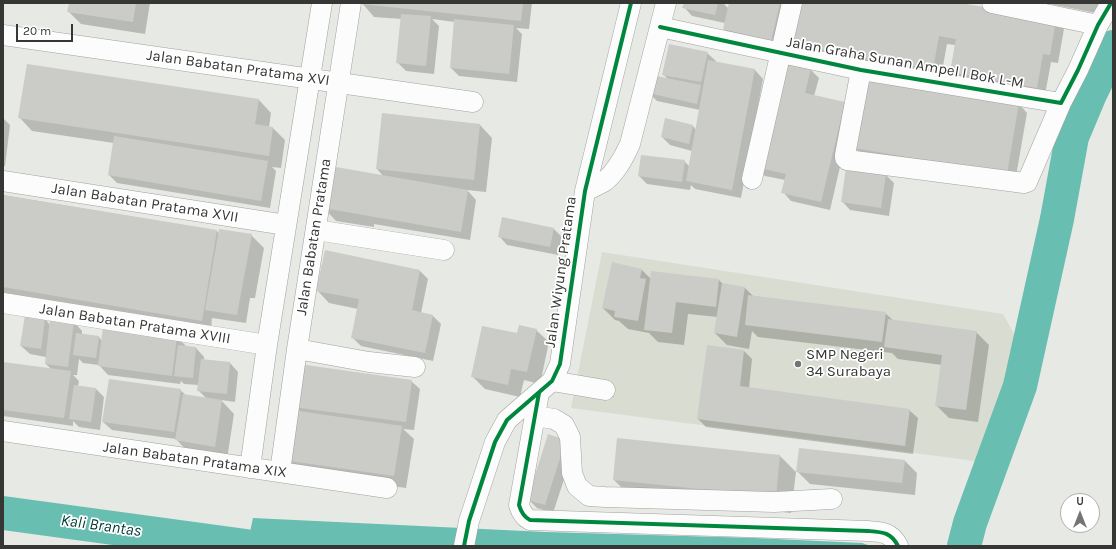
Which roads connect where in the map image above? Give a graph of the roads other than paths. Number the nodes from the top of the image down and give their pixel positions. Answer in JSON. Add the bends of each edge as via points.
{"nodes":[{"id":1,"x":322,"y":3,"type":"edge"},
{"id":2,"x":351,"y":3,"type":"edge"},
{"id":3,"x":631,"y":3,"type":"edge"},
{"id":4,"x":666,"y":3,"type":"edge"},
{"id":5,"x":792,"y":3,"type":"edge"},
{"id":6,"x":992,"y":3,"type":"edge"},
{"id":7,"x":1111,"y":3,"type":"edge"},
{"id":8,"x":1098,"y":25,"type":"junction"},
{"id":9,"x":660,"y":27,"type":"junction"},
{"id":10,"x":3,"y":35,"type":"edge"},
{"id":11,"x":780,"y":52,"type":"junction"},
{"id":12,"x":861,"y":70,"type":"junction"},
{"id":13,"x":309,"y":78,"type":"junction"},
{"id":14,"x":338,"y":82,"type":"junction"},
{"id":15,"x":473,"y":102,"type":"dead end"},
{"id":16,"x":1061,"y":103,"type":"junction"},
{"id":17,"x":752,"y":179,"type":"dead end"},
{"id":18,"x":3,"y":181,"type":"edge"},
{"id":19,"x":585,"y":191,"type":"junction"},
{"id":20,"x":286,"y":225,"type":"junction"},
{"id":21,"x":316,"y":230,"type":"junction"},
{"id":22,"x":444,"y":250,"type":"dead end"},
{"id":23,"x":3,"y":302,"type":"edge"},
{"id":24,"x":267,"y":345,"type":"junction"},
{"id":25,"x":296,"y":349,"type":"junction"},
{"id":26,"x":415,"y":367,"type":"dead end"},
{"id":27,"x":545,"y":387,"type":"junction"},
{"id":28,"x":604,"y":390,"type":"dead end"},
{"id":29,"x":535,"y":416,"type":"junction"},
{"id":30,"x":3,"y":431,"type":"edge"},
{"id":31,"x":250,"y":468,"type":"junction"},
{"id":32,"x":280,"y":472,"type":"junction"},
{"id":33,"x":387,"y":488,"type":"dead end"},
{"id":34,"x":665,"y":499,"type":"junction"},
{"id":35,"x":832,"y":499,"type":"dead end"},
{"id":36,"x":774,"y":502,"type":"junction"},
{"id":37,"x":662,"y":525,"type":"junction"},
{"id":38,"x":776,"y":529,"type":"junction"},
{"id":39,"x":464,"y":546,"type":"edge"},
{"id":40,"x":898,"y":546,"type":"edge"}],
"edges":[{"from":1,"to":13,"type":"street","name":"Jalan Babatan Pratama"},
{"from":2,"to":14,"type":"street","name":"Jalan Babatan Pratama"},
{"from":3,"to":19,"type":"street","name":"Jalan Wiyung Pratama"},
{"from":4,"to":9,"type":"street"},
{"from":5,"to":11,"type":"street"},
{"from":6,"to":8,"type":"street"},
{"from":7,"to":8,"type":"street"},
{"from":8,"to":16,"type":"street"},
{"from":9,"to":11,"type":"street","name":"Jalan Graha Sunan Ampel I Bok L-M"},
{"from":9,"to":19,"type":"street","via":[[630,144],[614,171],[604,181]]},
{"from":10,"to":13,"type":"street","name":"Jalan Babatan Pratama XVI"},
{"from":11,"to":12,"type":"street","name":"Jalan Graha Sunan Ampel I Bok L-M"},
{"from":11,"to":17,"type":"street"},
{"from":12,"to":16,"type":"street","name":"Jalan Graha Sunan Ampel I Bok L-M"},
{"from":12,"to":16,"type":"street","via":[[845,155],[847,160],[1024,183],[1027,182]]},
{"from":13,"to":14,"type":"street","name":"Jalan Babatan Pratama XVI"},
{"from":13,"to":20,"type":"street","name":"Jalan Babatan Pratama"},
{"from":14,"to":15,"type":"street","name":"Jalan Babatan Pratama XVI"},
{"from":14,"to":21,"type":"street","name":"Jalan Babatan Pratama"},
{"from":18,"to":20,"type":"street","name":"Jalan Babatan Pratama XVII"},
{"from":19,"to":27,"type":"street","name":"Jalan Wiyung Pratama","via":[[560,364]]},
{"from":20,"to":24,"type":"street","name":"Jalan Babatan Pratama"},
{"from":21,"to":22,"type":"street"},
{"from":21,"to":25,"type":"street","name":"Jalan Babatan Pratama"},
{"from":23,"to":24,"type":"street","name":"Jalan Babatan Pratama XVIII"},
{"from":24,"to":31,"type":"street","name":"Jalan Babatan Pratama"},
{"from":25,"to":26,"type":"street"},
{"from":25,"to":32,"type":"street","name":"Jalan Babatan Pratama"},
{"from":27,"to":28,"type":"street"},
{"from":27,"to":29,"type":"street"},
{"from":27,"to":39,"type":"street","name":"Jalan Wiyung Pratama","via":[[507,420],[500,430],[469,521]]},
{"from":29,"to":34,"type":"street","via":[[554,419],[564,425],[570,437],[572,473],[577,486],[589,496]]},
{"from":29,"to":37,"type":"street","via":[[519,505],[527,518]]},
{"from":30,"to":31,"type":"street","name":"Jalan Babatan Pratama XIX"},
{"from":31,"to":32,"type":"street","name":"Jalan Babatan Pratama XIX"},
{"from":32,"to":33,"type":"street","name":"Jalan Babatan Pratama XIX"},
{"from":34,"to":36,"type":"street"},
{"from":34,"to":37,"type":"street"},
{"from":35,"to":36,"type":"street"},
{"from":36,"to":38,"type":"street"},
{"from":37,"to":38,"type":"street"},
{"from":38,"to":40,"type":"street","via":[[883,532],[892,537]]}]}
